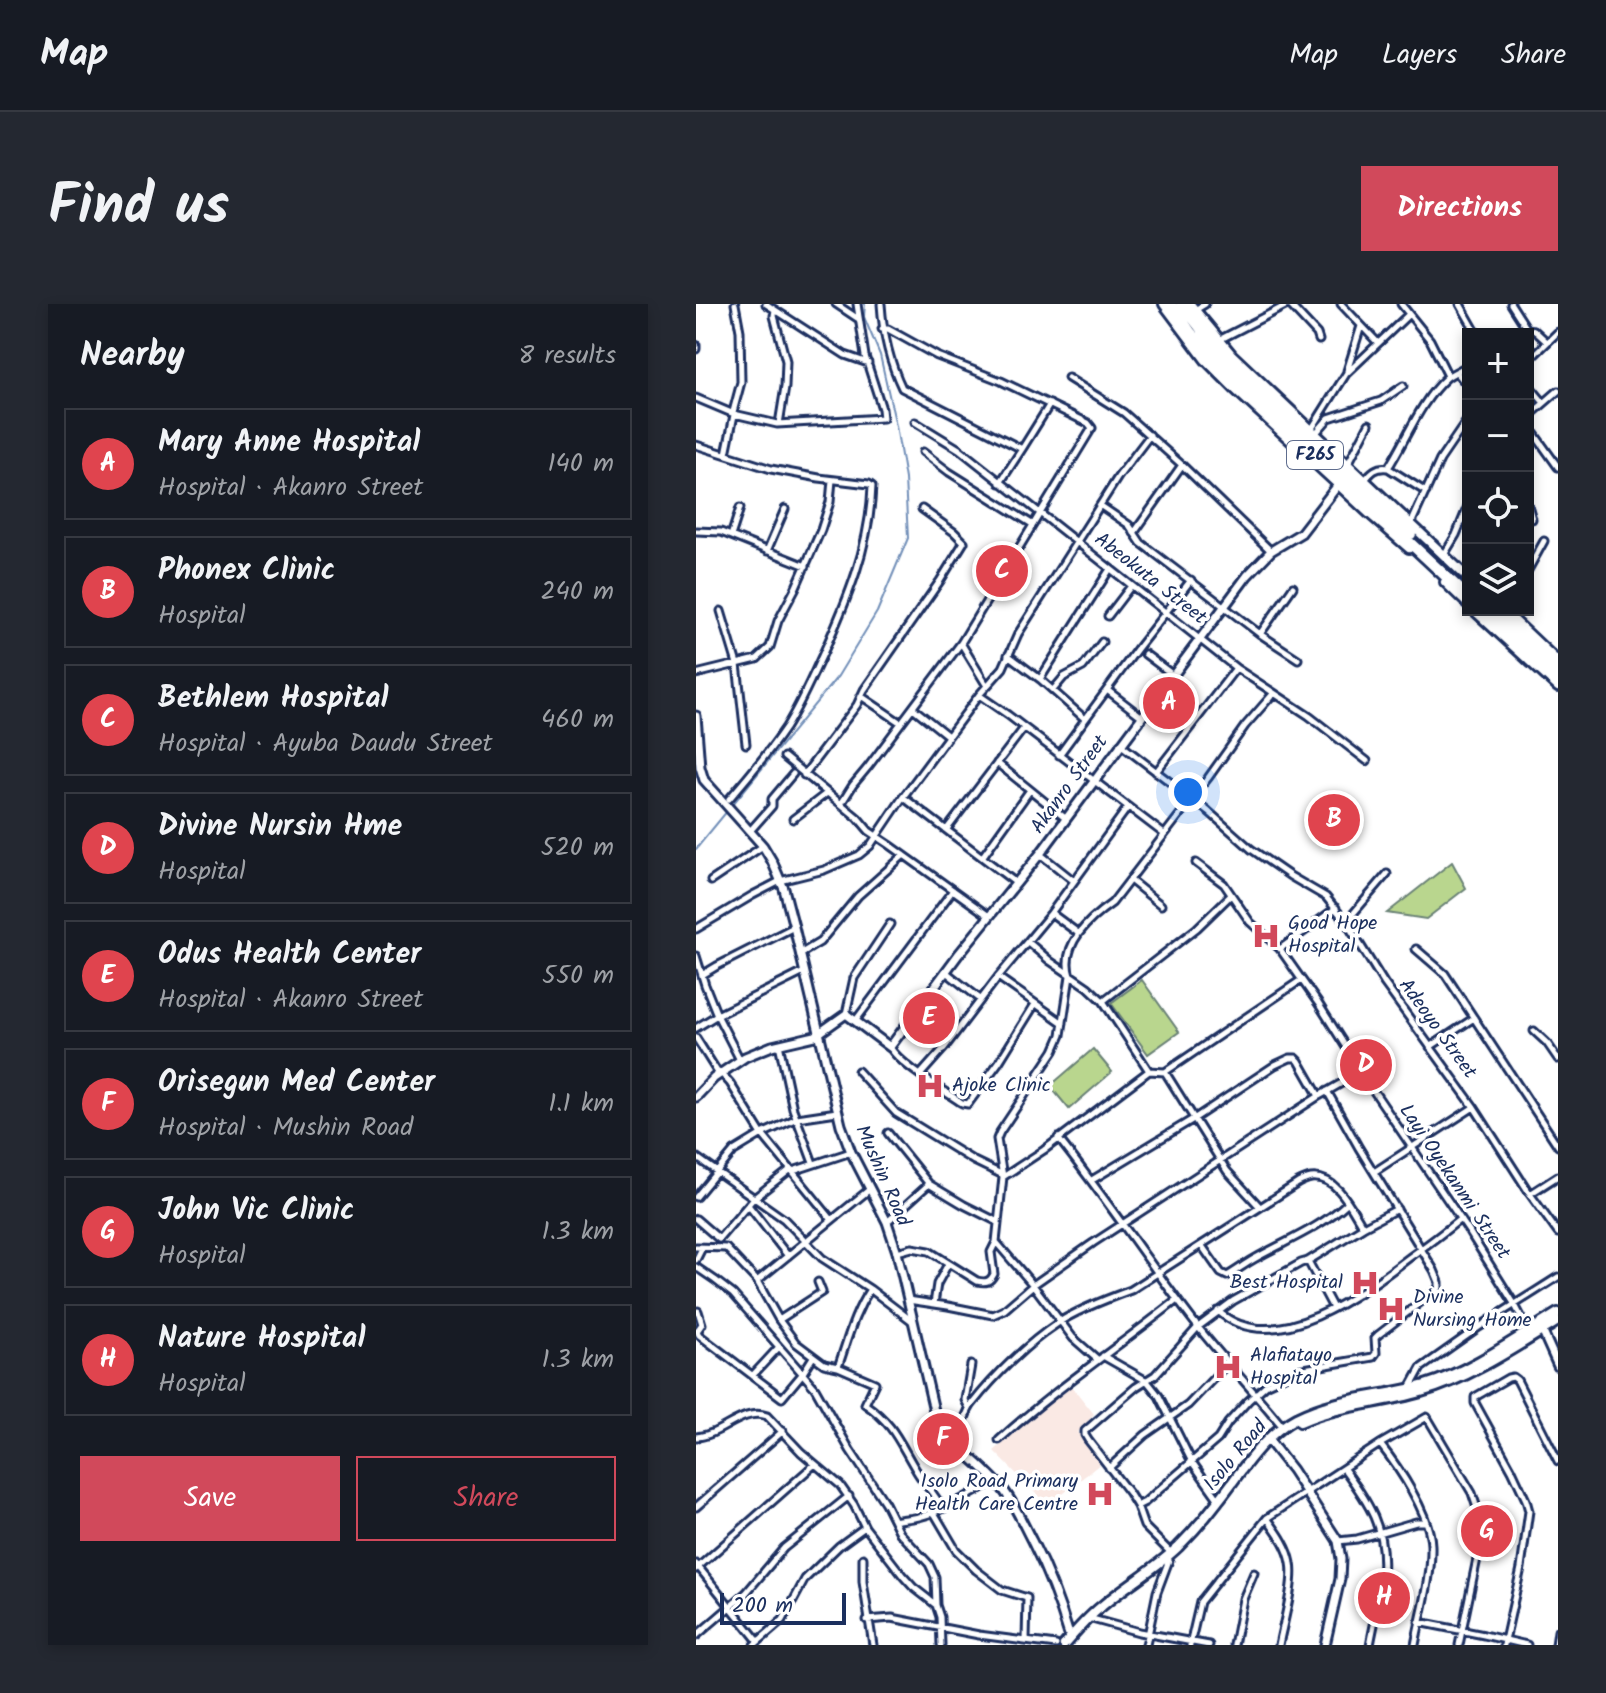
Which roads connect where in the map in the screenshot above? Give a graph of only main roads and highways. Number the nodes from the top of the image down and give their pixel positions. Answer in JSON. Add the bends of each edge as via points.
{"nodes":[{"id":1,"x":1164,"y":304,"type":"edge"},
{"id":2,"x":1171,"y":304,"type":"edge"},
{"id":3,"x":1182,"y":304,"type":"edge"},
{"id":4,"x":1192,"y":307,"type":"edge"},
{"id":5,"x":1338,"y":485,"type":"junction"},
{"id":6,"x":1462,"y":572,"type":"edge"},
{"id":7,"x":1462,"y":581,"type":"edge"},
{"id":8,"x":1462,"y":591,"type":"edge"},
{"id":9,"x":1462,"y":598,"type":"edge"},
{"id":10,"x":1481,"y":616,"type":"edge"},
{"id":11,"x":1489,"y":616,"type":"edge"},
{"id":12,"x":1500,"y":616,"type":"edge"},
{"id":13,"x":1511,"y":616,"type":"edge"},
{"id":14,"x":1558,"y":662,"type":"edge"},
{"id":15,"x":1558,"y":670,"type":"edge"},
{"id":16,"x":1558,"y":680,"type":"edge"},
{"id":17,"x":1558,"y":687,"type":"edge"},
{"id":18,"x":696,"y":716,"type":"edge"},
{"id":19,"x":818,"y":1035,"type":"junction"},
{"id":20,"x":720,"y":1073,"type":"junction"},
{"id":21,"x":696,"y":1096,"type":"edge"},
{"id":22,"x":1558,"y":1313,"type":"edge"},
{"id":23,"x":1558,"y":1321,"type":"edge"},
{"id":24,"x":1540,"y":1328,"type":"junction"},
{"id":25,"x":1530,"y":1334,"type":"junction"},
{"id":26,"x":1558,"y":1366,"type":"edge"},
{"id":27,"x":1347,"y":1404,"type":"junction"},
{"id":28,"x":1270,"y":1442,"type":"junction"},
{"id":29,"x":1235,"y":1482,"type":"junction"},
{"id":30,"x":1170,"y":1557,"type":"junction"},
{"id":31,"x":1067,"y":1643,"type":"edge"},
{"id":32,"x":1325,"y":1645,"type":"edge"}],
"edges":[{"from":1,"to":5,"type":"main road","via":[[1206,360]]},
{"from":2,"to":8,"type":"highway","number":"F265","via":[[1225,370]]},
{"from":3,"to":7,"type":"highway","number":"F265","via":[[1242,375]]},
{"from":4,"to":6,"type":"main road","via":[[1218,341]]},
{"from":5,"to":9,"type":"main road"},
{"from":5,"to":19,"type":"main road","name":"Akanro Street","via":[[1301,533],[1261,559],[890,1047],[846,1014]]},
{"from":10,"to":17,"type":"main road"},
{"from":11,"to":16,"type":"highway"},
{"from":12,"to":15,"type":"highway"},
{"from":13,"to":14,"type":"main road"},
{"from":18,"to":19,"type":"main road","name":"Mushin Road","via":[[703,778],[763,846],[780,881]]},
{"from":19,"to":20,"type":"main road","via":[[745,1057]]},
{"from":19,"to":20,"type":"main road","via":[[755,1050]]},
{"from":19,"to":31,"type":"main road","name":"Mushin Road","via":[[851,1152],[897,1252],[935,1415],[1016,1509],[1043,1562]]},
{"from":20,"to":21,"type":"main road"},
{"from":22,"to":24,"type":"main road","name":"Isolo Road"},
{"from":23,"to":24,"type":"main road","name":"Isolo Road"},
{"from":24,"to":25,"type":"main road","name":"Isolo Road"},
{"from":24,"to":26,"type":"main road"},
{"from":25,"to":27,"type":"main road","name":"Isolo Road","via":[[1425,1385]]},
{"from":25,"to":27,"type":"main road","name":"Isolo Road","via":[[1427,1391]]},
{"from":27,"to":28,"type":"main road","name":"Isolo Road","via":[[1309,1418]]},
{"from":27,"to":29,"type":"main road","name":"Isolo Road","via":[[1319,1408],[1282,1426]]},
{"from":28,"to":29,"type":"main road","name":"Isolo Road"},
{"from":28,"to":32,"type":"main road","via":[[1338,1541],[1340,1579]]},
{"from":29,"to":30,"type":"main road","name":"Isolo Road"},
{"from":29,"to":30,"type":"main road","name":"Isolo Road","via":[[1202,1528]]},
{"from":30,"to":31,"type":"main road","name":"Isolo Road"},
{"from":30,"to":31,"type":"main road","name":"Isolo Road","via":[[1102,1606]]}]}
